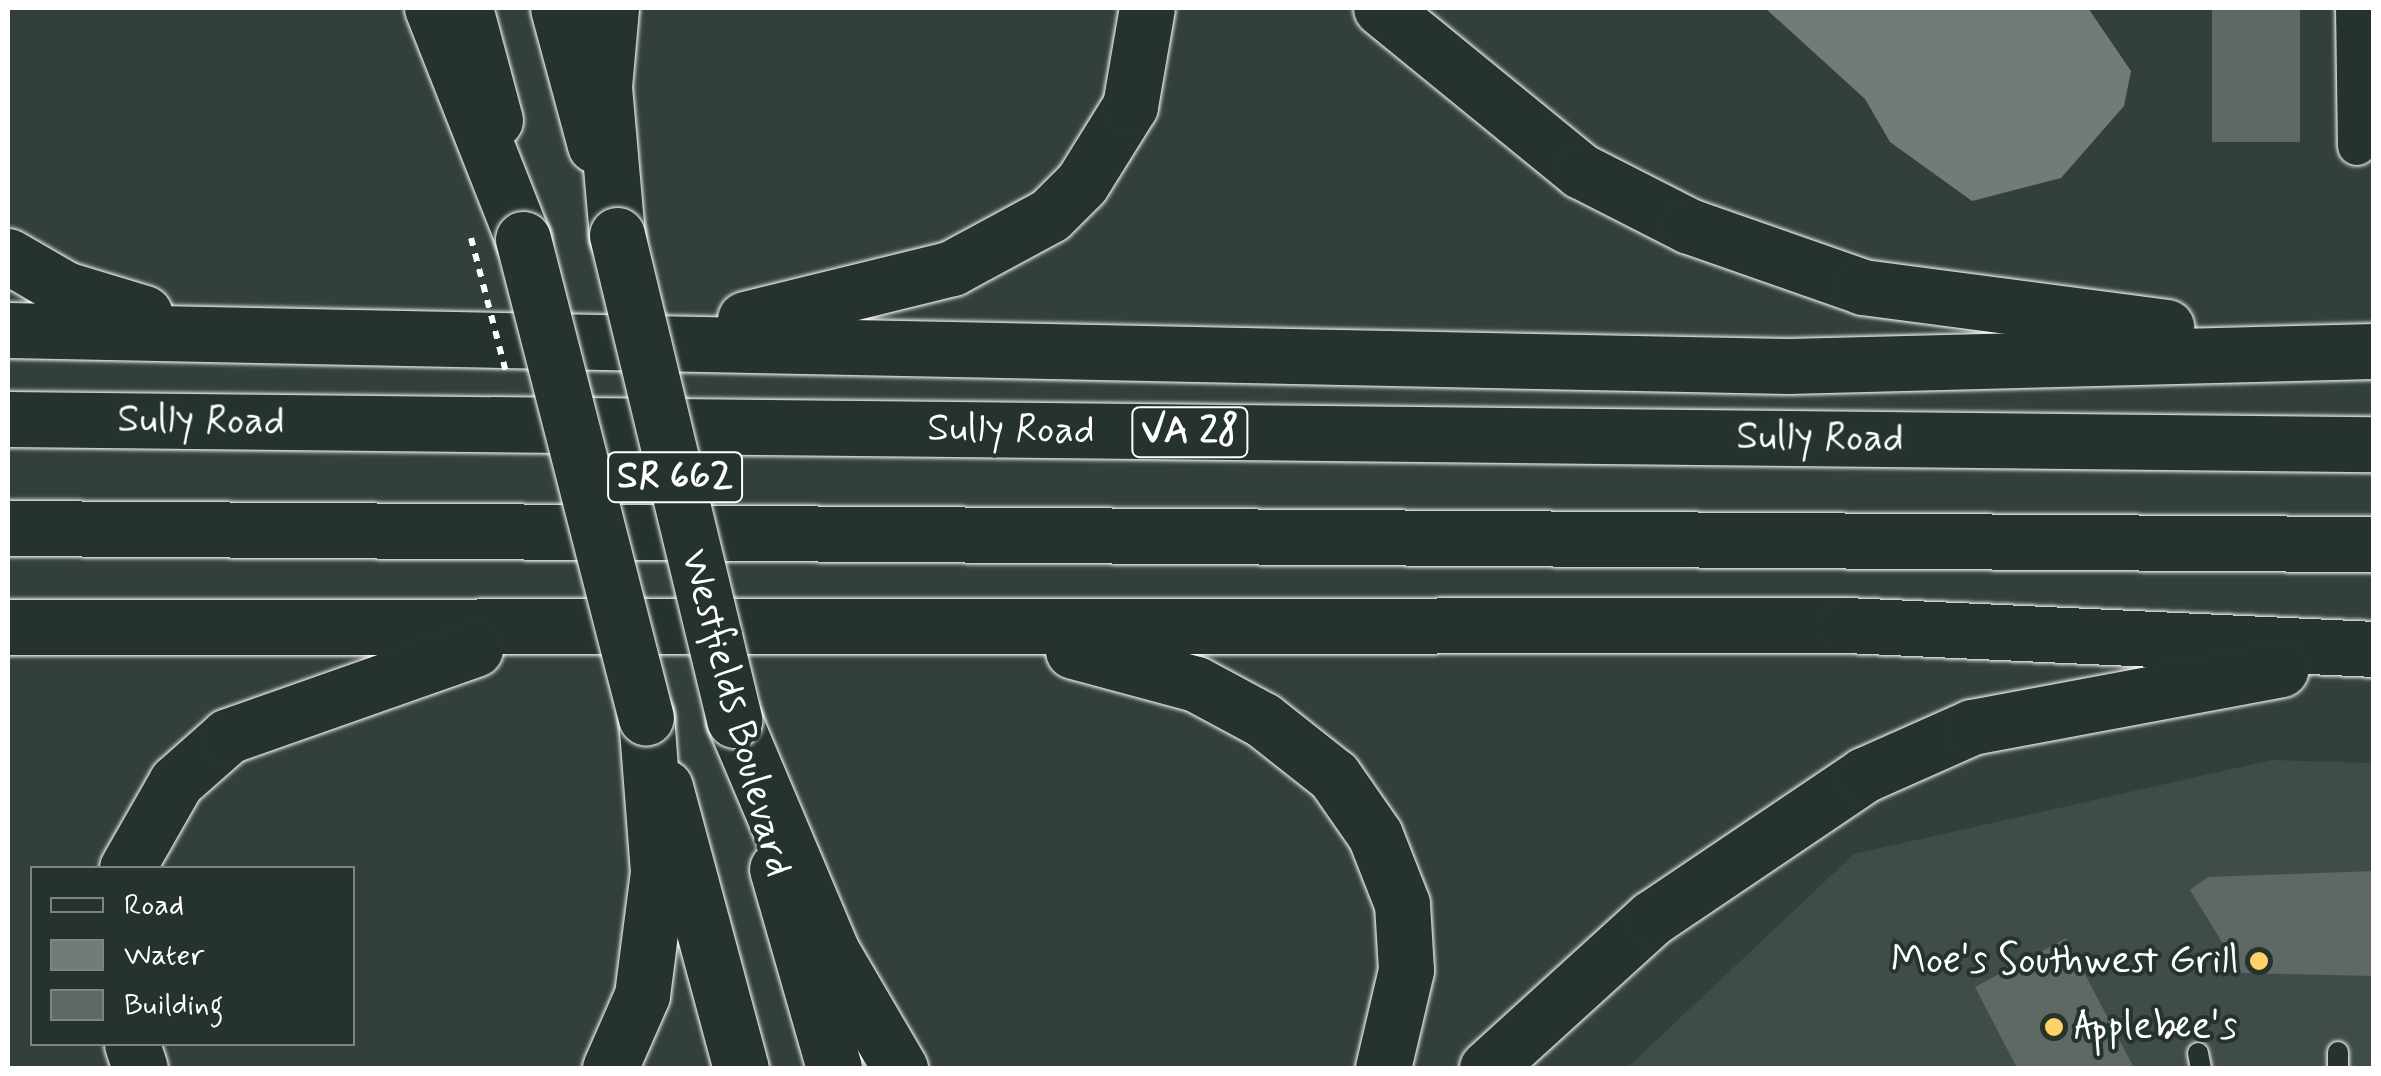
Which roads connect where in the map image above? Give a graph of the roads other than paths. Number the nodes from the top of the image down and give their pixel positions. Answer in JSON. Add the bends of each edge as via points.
{"nodes":[{"id":1,"x":432,"y":8,"type":"edge"},
{"id":2,"x":465,"y":8,"type":"edge"},
{"id":3,"x":558,"y":8,"type":"edge"},
{"id":4,"x":611,"y":8,"type":"edge"},
{"id":5,"x":1147,"y":8,"type":"edge"},
{"id":6,"x":1381,"y":8,"type":"edge"},
{"id":7,"x":2355,"y":8,"type":"edge"},
{"id":8,"x":2357,"y":146,"type":"dead end"},
{"id":9,"x":617,"y":236,"type":"junction"},
{"id":10,"x":522,"y":240,"type":"junction"},
{"id":11,"x":8,"y":256,"type":"edge"},
{"id":12,"x":8,"y":330,"type":"edge"},
{"id":13,"x":290,"y":334,"type":"junction"},
{"id":14,"x":624,"y":340,"type":"junction"},
{"id":15,"x":2374,"y":343,"type":"edge"},
{"id":16,"x":2374,"y":351,"type":"edge"},
{"id":17,"x":8,"y":419,"type":"edge"},
{"id":18,"x":2374,"y":444,"type":"edge"},
{"id":19,"x":8,"y":528,"type":"edge"},
{"id":20,"x":2374,"y":544,"type":"edge"},
{"id":21,"x":8,"y":627,"type":"edge"},
{"id":22,"x":565,"y":630,"type":"junction"},
{"id":23,"x":896,"y":632,"type":"junction"},
{"id":24,"x":2374,"y":649,"type":"edge"},
{"id":25,"x":2374,"y":662,"type":"edge"},
{"id":26,"x":646,"y":717,"type":"junction"},
{"id":27,"x":734,"y":720,"type":"junction"},
{"id":28,"x":128,"y":866,"type":"edge"},
{"id":29,"x":610,"y":1068,"type":"edge"},
{"id":30,"x":741,"y":1068,"type":"edge"},
{"id":31,"x":834,"y":1068,"type":"edge"},
{"id":32,"x":900,"y":1068,"type":"edge"},
{"id":33,"x":1382,"y":1068,"type":"edge"},
{"id":34,"x":1487,"y":1068,"type":"edge"}],
"edges":[{"from":1,"to":10,"type":"main road"},
{"from":2,"to":10,"type":"main road","number":"SR 662"},
{"from":3,"to":9,"type":"main road","name":"Westfields Boulevard","number":"SR 662"},
{"from":4,"to":9,"type":"main road","via":[[604,87]]},
{"from":5,"to":14,"type":"main road","via":[[1130,106],[1050,216],[952,268],[872,292]]},
{"from":6,"to":15,"type":"main road","via":[[1581,171],[1787,262],[1864,287],[1990,306]]},
{"from":7,"to":8,"type":"street"},
{"from":9,"to":27,"type":"main road","name":"Westfields Boulevard","number":"SR 662","bridge":true},
{"from":10,"to":26,"type":"main road","number":"SR 662","bridge":true},
{"from":11,"to":13,"type":"main road","via":[[103,304]]},
{"from":12,"to":13,"type":"main road"},
{"from":13,"to":14,"type":"main road"},
{"from":14,"to":16,"type":"main road","via":[[1788,366]]},
{"from":17,"to":18,"type":"main road","name":"Sully Road","number":"VA 28"},
{"from":19,"to":20,"type":"main road"},
{"from":21,"to":22,"type":"main road"},
{"from":22,"to":23,"type":"main road"},
{"from":22,"to":28,"type":"main road","via":[[424,660],[228,736],[176,782]]},
{"from":23,"to":24,"type":"main road","via":[[1846,626]]},
{"from":23,"to":33,"type":"main road","via":[[1094,654],[1196,684],[1263,720],[1334,776],[1376,836],[1402,904],[1406,970]]},
{"from":25,"to":34,"type":"main road","via":[[2080,702],[1972,727],[1864,774],[1652,918]]},
{"from":26,"to":29,"type":"main road","via":[[658,872],[642,995]]},
{"from":26,"to":30,"type":"main road","number":"SR 662"},
{"from":27,"to":31,"type":"main road","name":"Westfields Boulevard","number":"SR 662"},
{"from":27,"to":32,"type":"main road","via":[[832,950]]}]}
